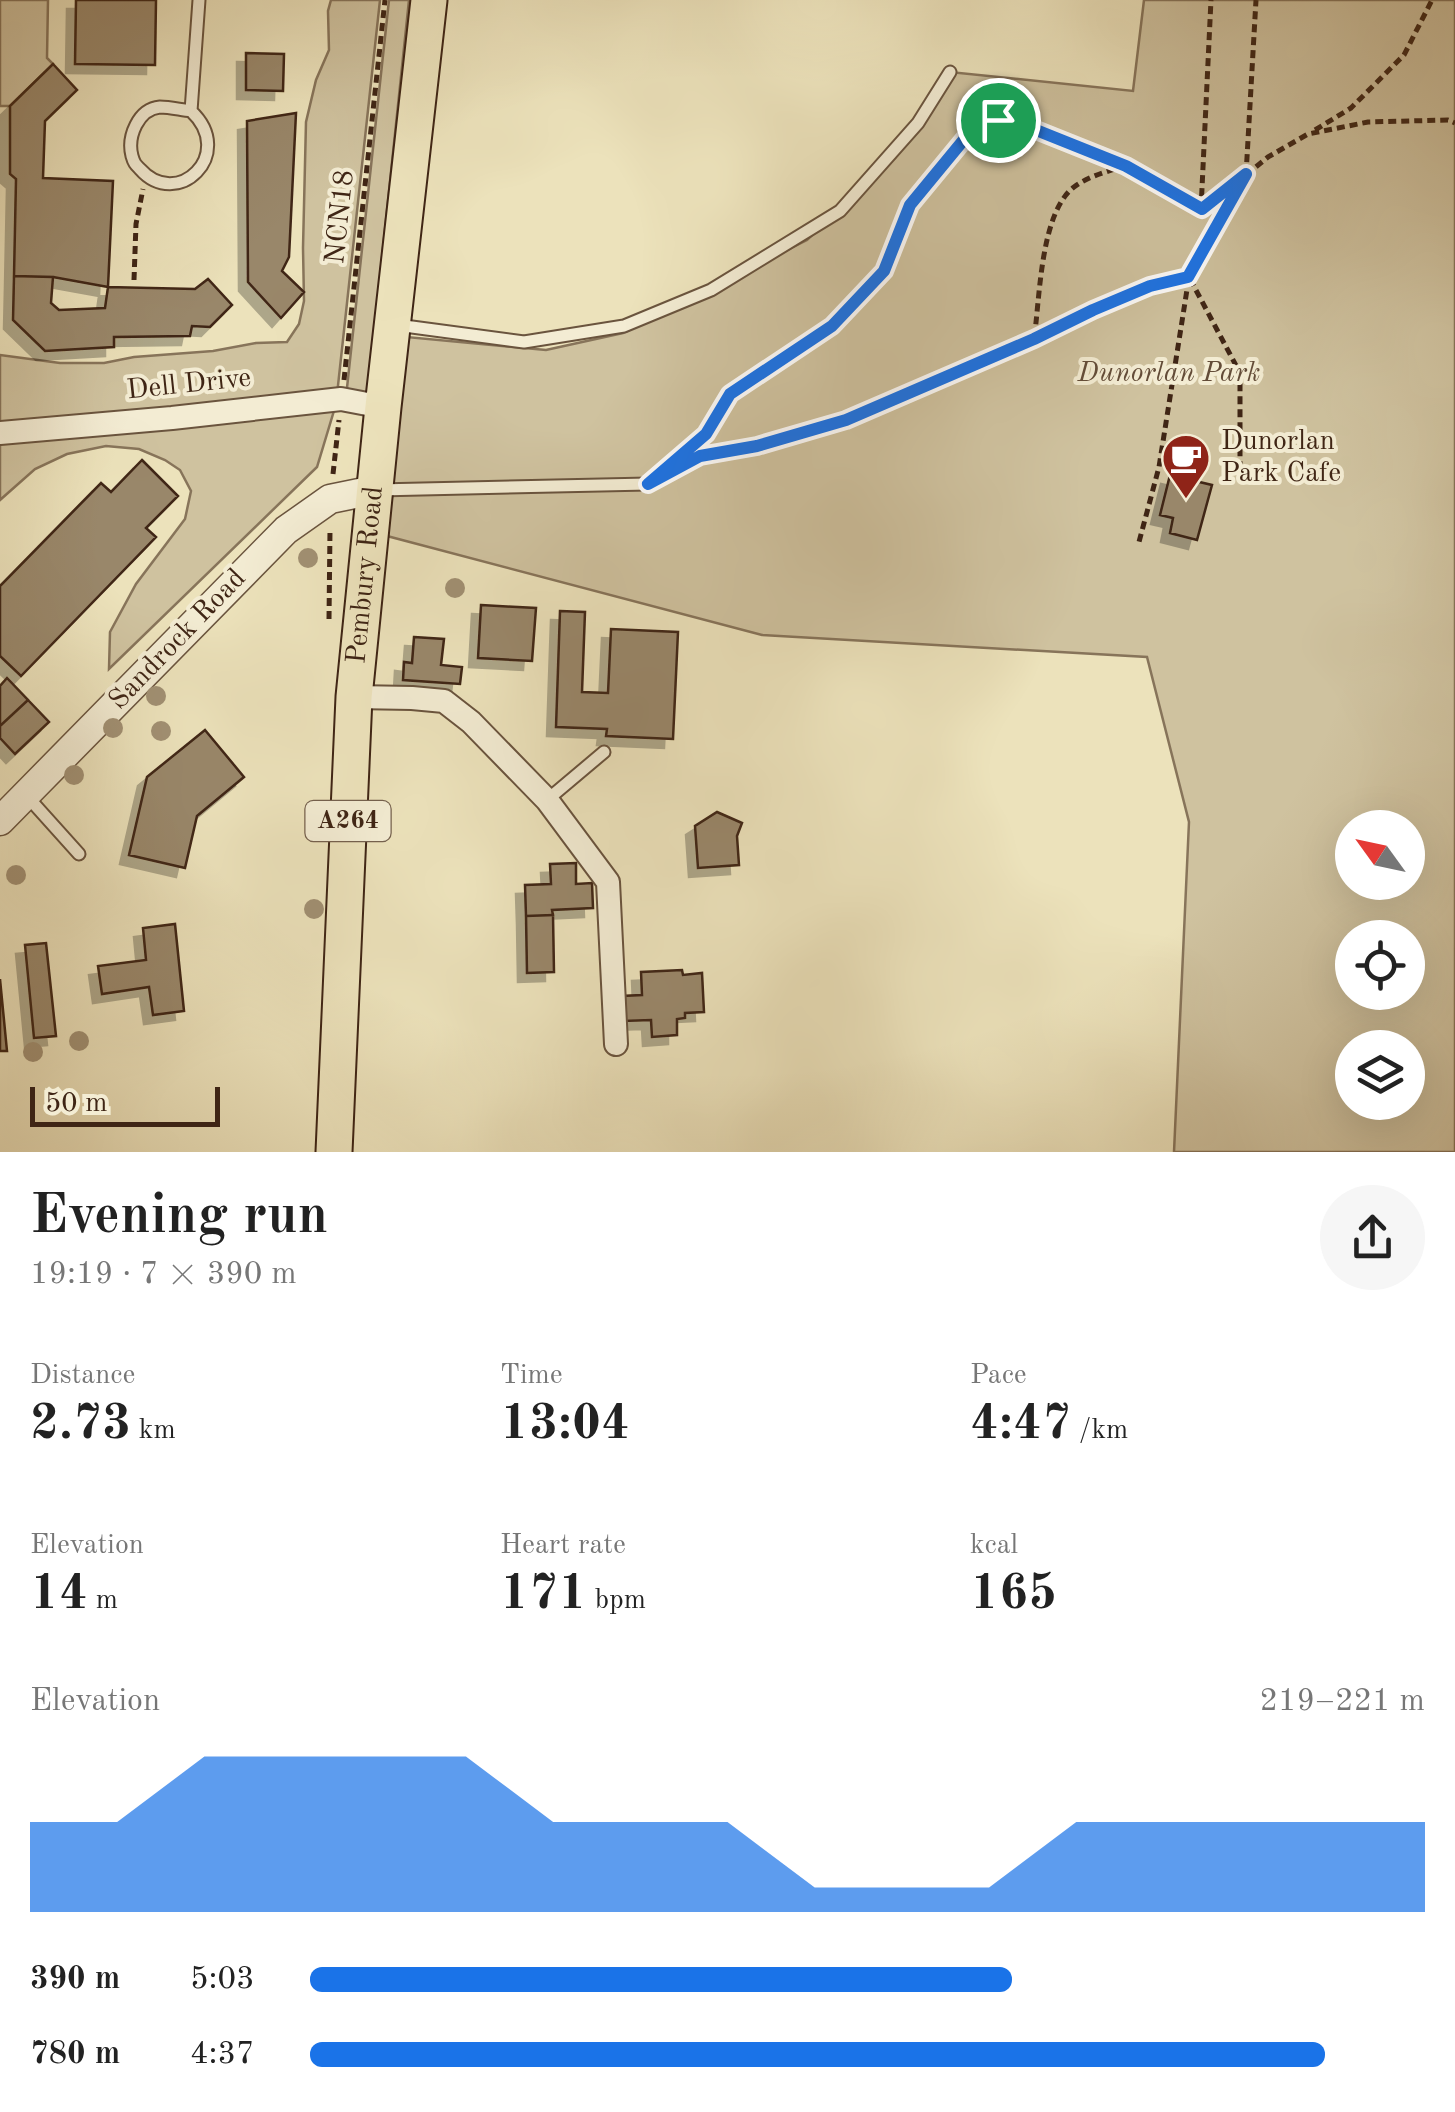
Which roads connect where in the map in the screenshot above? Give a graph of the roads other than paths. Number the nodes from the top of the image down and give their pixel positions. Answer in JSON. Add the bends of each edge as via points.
{"nodes":[{"id":1,"x":199,"y":0,"type":"edge"},
{"id":2,"x":429,"y":0,"type":"edge"},
{"id":3,"x":950,"y":72,"type":"dead end"},
{"id":4,"x":191,"y":111,"type":"junction"},
{"id":5,"x":393,"y":325,"type":"junction"},
{"id":6,"x":383,"y":407,"type":"junction"},
{"id":7,"x":0,"y":432,"type":"edge"},
{"id":8,"x":648,"y":484,"type":"road end"},
{"id":9,"x":374,"y":490,"type":"junction"},
{"id":10,"x":354,"y":697,"type":"junction"},
{"id":11,"x":604,"y":752,"type":"dead end"},
{"id":12,"x":26,"y":795,"type":"junction"},
{"id":13,"x":547,"y":800,"type":"junction"},
{"id":14,"x":0,"y":821,"type":"edge"},
{"id":15,"x":79,"y":854,"type":"dead end"},
{"id":16,"x":616,"y":1044,"type":"dead end"},
{"id":17,"x":334,"y":1152,"type":"edge"}],
"edges":[{"from":1,"to":4,"type":"lane"},
{"from":2,"to":5,"type":"main road","name":"Pembury Road","number":"A264"},
{"from":3,"to":5,"type":"lane","via":[[918,123],[840,211],[711,290],[624,326],[524,342]]},
{"from":4,"to":4,"type":"lane","via":[[157,107],[142,116],[130,142],[135,164],[147,177],[166,184],[199,170],[209,144]]},
{"from":5,"to":6,"type":"main road","name":"Pembury Road","number":"A264"},
{"from":6,"to":7,"type":"street","name":"Dell Drive","via":[[341,399]]},
{"from":6,"to":9,"type":"main road","name":"Pembury Road","number":"A264"},
{"from":8,"to":9,"type":"lane"},
{"from":9,"to":10,"type":"main road","name":"Pembury Road","number":"A264"},
{"from":9,"to":12,"type":"street","name":"Sandrock Road","via":[[330,499],[286,530]]},
{"from":10,"to":13,"type":"street","via":[[444,701]]},
{"from":10,"to":17,"type":"main road","name":"Pembury Road","number":"A264"},
{"from":11,"to":13,"type":"lane"},
{"from":12,"to":14,"type":"street","name":"Sandrock Road"},
{"from":12,"to":15,"type":"lane"},
{"from":13,"to":16,"type":"street","via":[[608,882]]}]}
